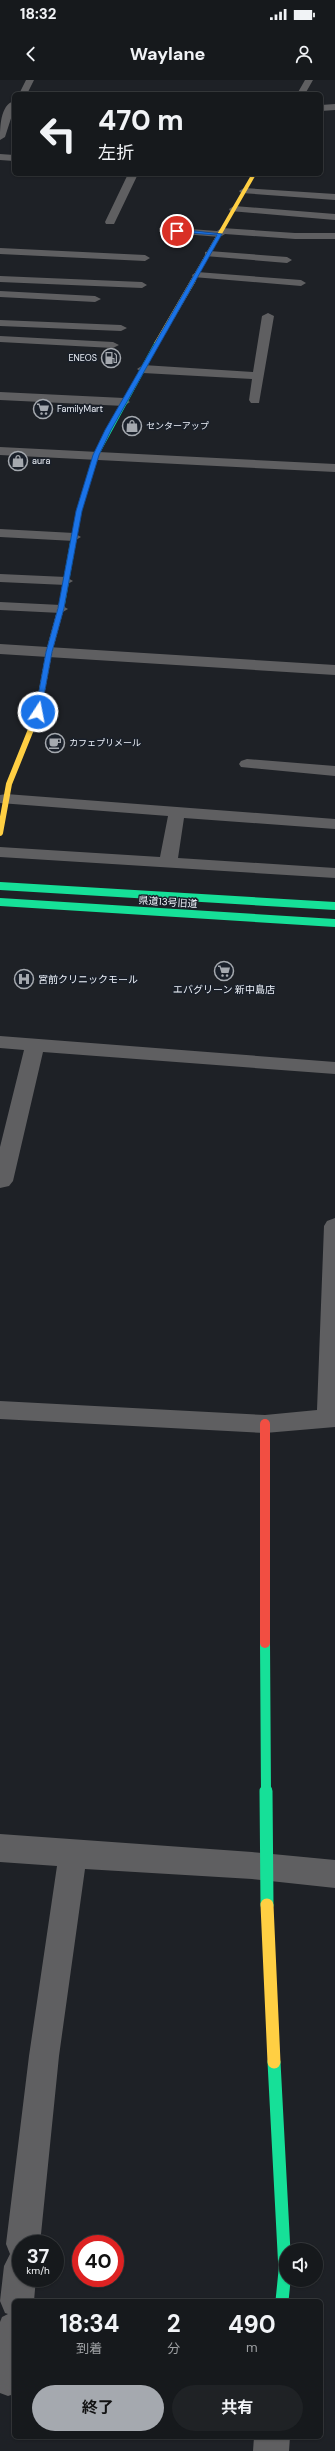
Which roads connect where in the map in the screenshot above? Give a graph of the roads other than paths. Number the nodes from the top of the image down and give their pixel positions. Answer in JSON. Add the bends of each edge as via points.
{"nodes":[{"id":1,"x":30,"y":80,"type":"edge"},
{"id":2,"x":309,"y":80,"type":"edge"},
{"id":3,"x":24,"y":92,"type":"edge"},
{"id":4,"x":302,"y":92,"type":"edge"},
{"id":5,"x":12,"y":106,"type":"edge"},
{"id":6,"x":335,"y":107,"type":"edge"},
{"id":7,"x":323,"y":108,"type":"edge"},
{"id":8,"x":0,"y":137,"type":"edge"},
{"id":9,"x":0,"y":157,"type":"edge"},
{"id":10,"x":12,"y":158,"type":"edge"},
{"id":11,"x":132,"y":176,"type":"edge"},
{"id":12,"x":253,"y":176,"type":"edge"},
{"id":13,"x":244,"y":191,"type":"junction"},
{"id":14,"x":335,"y":197,"type":"edge"},
{"id":15,"x":234,"y":209,"type":"junction"},
{"id":16,"x":335,"y":217,"type":"edge"},
{"id":17,"x":110,"y":222,"type":"dead end"},
{"id":18,"x":163,"y":230,"type":"dead end"},
{"id":19,"x":221,"y":233,"type":"junction"},
{"id":20,"x":335,"y":236,"type":"edge"},
{"id":21,"x":0,"y":251,"type":"edge"},
{"id":22,"x":209,"y":254,"type":"junction"},
{"id":23,"x":145,"y":258,"type":"dead end"},
{"id":24,"x":287,"y":260,"type":"dead end"},
{"id":25,"x":197,"y":275,"type":"junction"},
{"id":26,"x":0,"y":279,"type":"edge"},
{"id":27,"x":301,"y":283,"type":"dead end"},
{"id":28,"x":142,"y":285,"type":"dead end"},
{"id":29,"x":0,"y":294,"type":"edge"},
{"id":30,"x":94,"y":299,"type":"dead end"},
{"id":31,"x":268,"y":316,"type":"dead end"},
{"id":32,"x":0,"y":323,"type":"edge"},
{"id":33,"x":121,"y":328,"type":"dead end"},
{"id":34,"x":0,"y":338,"type":"edge"},
{"id":35,"x":113,"y":345,"type":"dead end"},
{"id":36,"x":143,"y":369,"type":"junction"},
{"id":37,"x":258,"y":376,"type":"junction"},
{"id":38,"x":0,"y":396,"type":"edge"},
{"id":39,"x":255,"y":400,"type":"dead end"},
{"id":40,"x":124,"y":402,"type":"junction"},
{"id":41,"x":0,"y":451,"type":"edge"},
{"id":42,"x":96,"y":455,"type":"junction"},
{"id":43,"x":335,"y":468,"type":"edge"},
{"id":44,"x":0,"y":533,"type":"edge"},
{"id":45,"x":74,"y":537,"type":"junction"},
{"id":46,"x":0,"y":578,"type":"edge"},
{"id":47,"x":66,"y":581,"type":"junction"},
{"id":48,"x":0,"y":606,"type":"edge"},
{"id":49,"x":61,"y":608,"type":"junction"},
{"id":50,"x":0,"y":649,"type":"edge"},
{"id":51,"x":49,"y":652,"type":"junction"},
{"id":52,"x":335,"y":670,"type":"edge"},
{"id":53,"x":247,"y":764,"type":"dead end"},
{"id":54,"x":335,"y":771,"type":"edge"},
{"id":55,"x":6,"y":799,"type":"junction"},
{"id":56,"x":177,"y":812,"type":"junction"},
{"id":57,"x":335,"y":824,"type":"edge"},
{"id":58,"x":0,"y":830,"type":"edge"},
{"id":59,"x":0,"y":852,"type":"edge"},
{"id":60,"x":168,"y":863,"type":"junction"},
{"id":61,"x":335,"y":873,"type":"edge"},
{"id":62,"x":0,"y":886,"type":"edge"},
{"id":63,"x":0,"y":902,"type":"edge"},
{"id":64,"x":335,"y":906,"type":"edge"},
{"id":65,"x":335,"y":923,"type":"edge"},
{"id":66,"x":0,"y":1042,"type":"edge"},
{"id":67,"x":35,"y":1044,"type":"junction"},
{"id":68,"x":335,"y":1068,"type":"edge"},
{"id":69,"x":2,"y":1181,"type":"dead end"},
{"id":70,"x":335,"y":1226,"type":"edge"},
{"id":71,"x":0,"y":1410,"type":"edge"},
{"id":72,"x":332,"y":1418,"type":"edge"},
{"id":73,"x":265,"y":1424,"type":"junction"},
{"id":74,"x":0,"y":1848,"type":"edge"},
{"id":75,"x":73,"y":1854,"type":"junction"},
{"id":76,"x":266,"y":1865,"type":"junction"},
{"id":77,"x":335,"y":1874,"type":"edge"},
{"id":78,"x":25,"y":2235,"type":"edge"},
{"id":79,"x":19,"y":2287,"type":"edge"},
{"id":80,"x":17,"y":2299,"type":"edge"},
{"id":81,"x":282,"y":2299,"type":"edge"},
{"id":82,"x":12,"y":2346,"type":"edge"},
{"id":83,"x":8,"y":2379,"type":"dead end"},
{"id":84,"x":272,"y":2439,"type":"edge"},
{"id":85,"x":271,"y":2451,"type":"edge"}],
"edges":[{"from":1,"to":3,"type":"street"},
{"from":2,"to":4,"type":"street"},
{"from":5,"to":8,"type":"street"},
{"from":6,"to":7,"type":"street"},
{"from":9,"to":10,"type":"street"},
{"from":11,"to":17,"type":"street"},
{"from":12,"to":13,"type":"street"},
{"from":13,"to":14,"type":"street"},
{"from":13,"to":15,"type":"street"},
{"from":15,"to":16,"type":"street"},
{"from":15,"to":19,"type":"street"},
{"from":18,"to":19,"type":"street"},
{"from":19,"to":20,"type":"street"},
{"from":19,"to":22,"type":"street"},
{"from":21,"to":23,"type":"street"},
{"from":22,"to":24,"type":"street"},
{"from":22,"to":25,"type":"street"},
{"from":25,"to":27,"type":"street"},
{"from":25,"to":36,"type":"street"},
{"from":26,"to":28,"type":"street"},
{"from":29,"to":30,"type":"street"},
{"from":31,"to":37,"type":"street"},
{"from":32,"to":33,"type":"street"},
{"from":34,"to":35,"type":"street"},
{"from":36,"to":37,"type":"street"},
{"from":36,"to":40,"type":"street"},
{"from":37,"to":39,"type":"street"},
{"from":38,"to":40,"type":"street"},
{"from":40,"to":42,"type":"street"},
{"from":41,"to":42,"type":"street"},
{"from":42,"to":43,"type":"street"},
{"from":42,"to":45,"type":"street"},
{"from":44,"to":45,"type":"street"},
{"from":45,"to":47,"type":"street"},
{"from":46,"to":47,"type":"street"},
{"from":47,"to":49,"type":"street"},
{"from":48,"to":49,"type":"street"},
{"from":49,"to":51,"type":"street"},
{"from":50,"to":51,"type":"street"},
{"from":51,"to":52,"type":"street"},
{"from":51,"to":55,"type":"street","via":[[38,712],[9,784]]},
{"from":53,"to":54,"type":"street"},
{"from":55,"to":56,"type":"street"},
{"from":55,"to":58,"type":"street"},
{"from":56,"to":57,"type":"street"},
{"from":56,"to":60,"type":"street"},
{"from":59,"to":60,"type":"street"},
{"from":60,"to":61,"type":"street"},
{"from":62,"to":64,"type":"street","name":"県道13号旧道"},
{"from":63,"to":65,"type":"street","name":"県道13号旧道"},
{"from":66,"to":67,"type":"street"},
{"from":67,"to":68,"type":"street"},
{"from":67,"to":69,"type":"street"},
{"from":70,"to":72,"type":"street"},
{"from":71,"to":73,"type":"street"},
{"from":72,"to":73,"type":"street"},
{"from":73,"to":76,"type":"street"},
{"from":74,"to":75,"type":"street"},
{"from":75,"to":76,"type":"street"},
{"from":75,"to":78,"type":"street","via":[[44,2056]]},
{"from":76,"to":77,"type":"street"},
{"from":76,"to":81,"type":"street","via":[[285,2271]]},
{"from":79,"to":80,"type":"street"},
{"from":82,"to":83,"type":"street"},
{"from":84,"to":85,"type":"street"}]}
